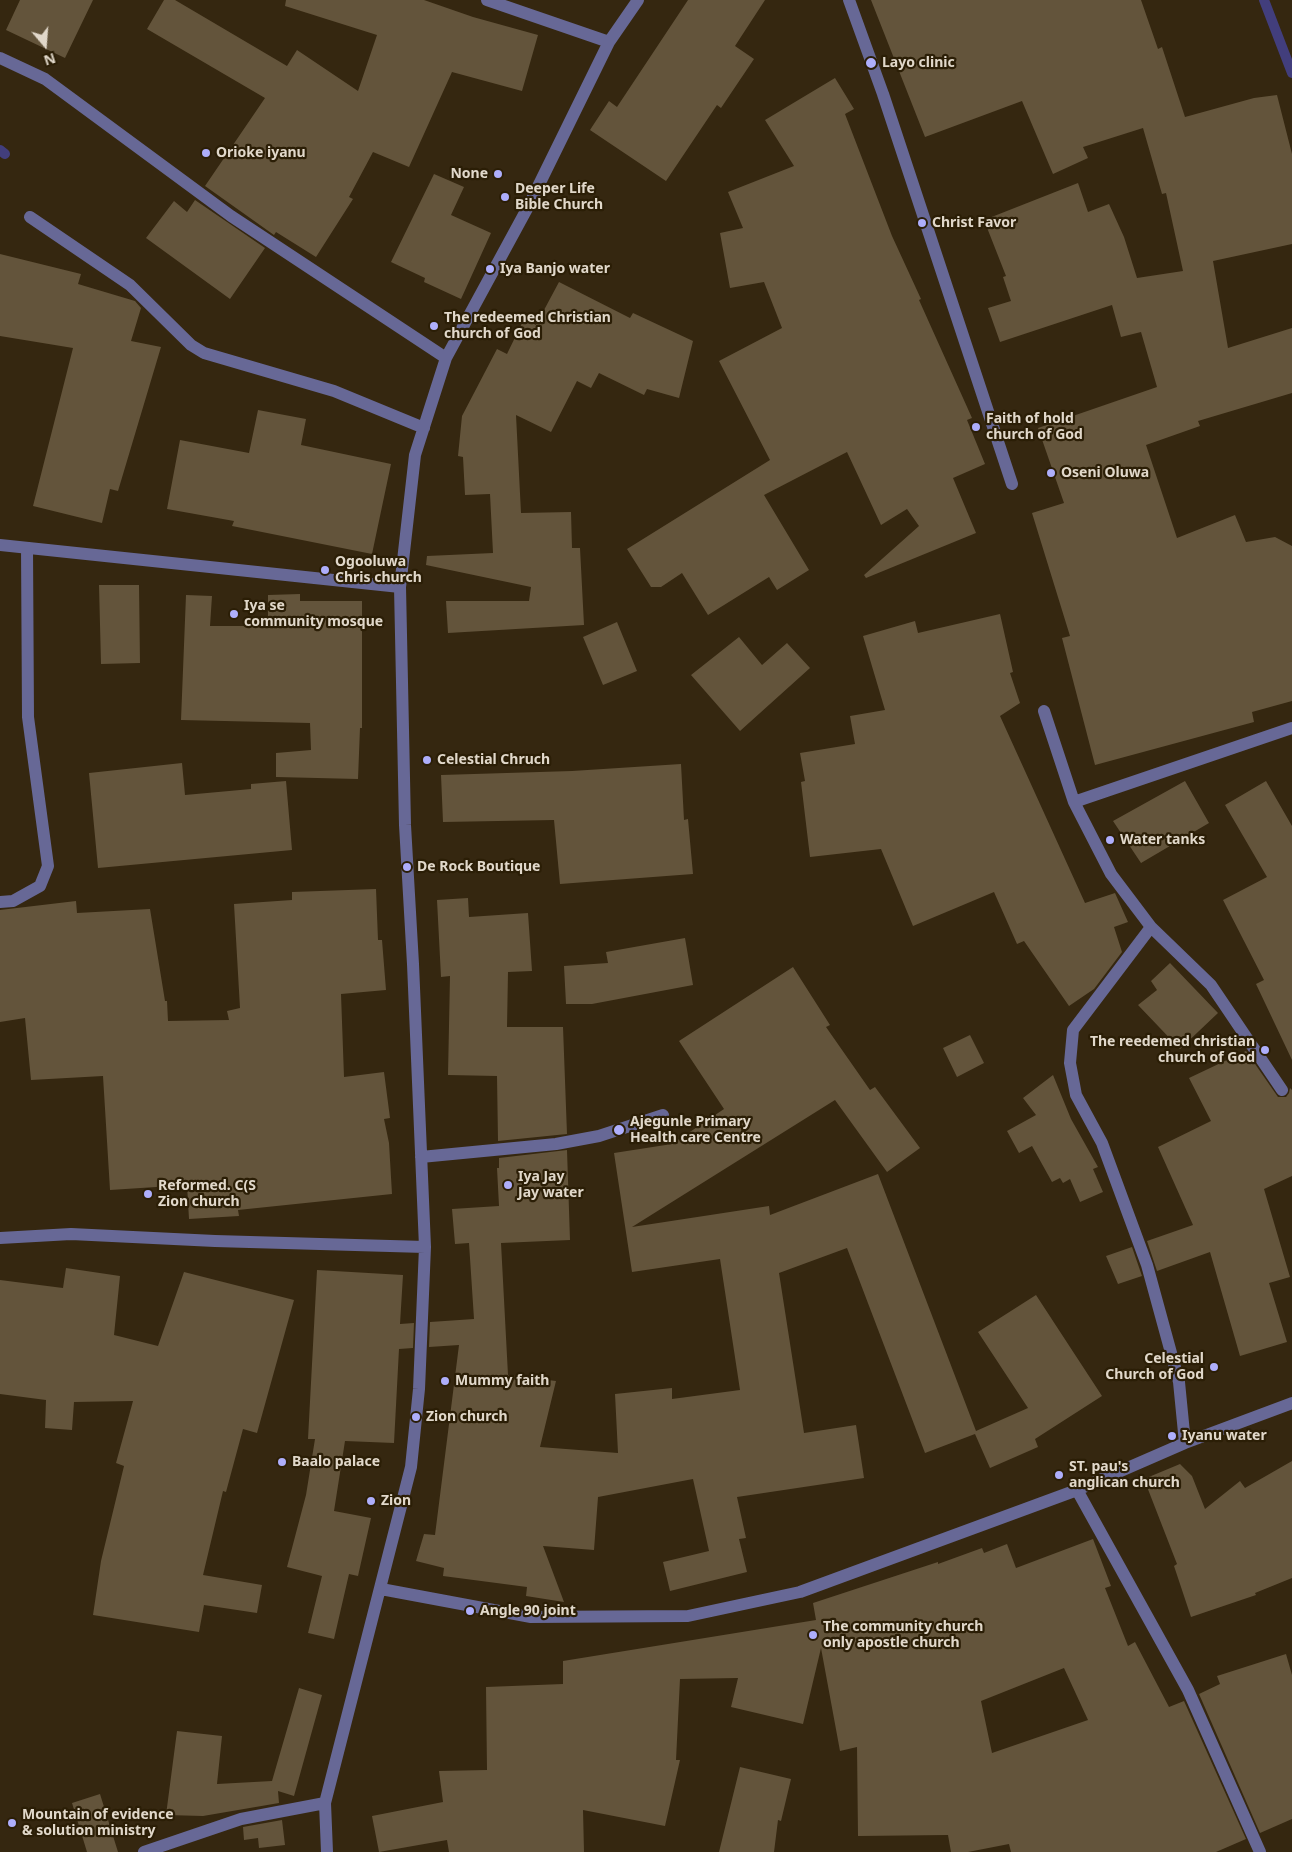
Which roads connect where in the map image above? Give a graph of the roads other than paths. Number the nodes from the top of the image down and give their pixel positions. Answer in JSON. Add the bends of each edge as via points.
{"nodes":[{"id":1,"x":487,"y":0,"type":"edge"},
{"id":2,"x":638,"y":0,"type":"edge"},
{"id":3,"x":849,"y":0,"type":"edge"},
{"id":4,"x":609,"y":42,"type":"junction"},
{"id":5,"x":0,"y":58,"type":"edge"},
{"id":6,"x":30,"y":217,"type":"dead end"},
{"id":7,"x":446,"y":358,"type":"junction"},
{"id":8,"x":424,"y":428,"type":"junction"},
{"id":9,"x":1012,"y":484,"type":"dead end"},
{"id":10,"x":0,"y":545,"type":"edge"},
{"id":11,"x":27,"y":548,"type":"junction"},
{"id":12,"x":400,"y":587,"type":"junction"},
{"id":13,"x":1044,"y":711,"type":"dead end"},
{"id":14,"x":1292,"y":728,"type":"edge"},
{"id":15,"x":1074,"y":802,"type":"junction"},
{"id":16,"x":0,"y":902,"type":"edge"},
{"id":17,"x":1151,"y":927,"type":"junction"},
{"id":18,"x":1282,"y":1090,"type":"dead end"},
{"id":19,"x":663,"y":1115,"type":"dead end"},
{"id":20,"x":421,"y":1158,"type":"junction"},
{"id":21,"x":0,"y":1238,"type":"edge"},
{"id":22,"x":425,"y":1247,"type":"junction"},
{"id":23,"x":1292,"y":1403,"type":"edge"},
{"id":24,"x":1185,"y":1443,"type":"junction"},
{"id":25,"x":1077,"y":1490,"type":"junction"},
{"id":26,"x":381,"y":1589,"type":"junction"},
{"id":27,"x":325,"y":1803,"type":"junction"},
{"id":28,"x":144,"y":1852,"type":"edge"},
{"id":29,"x":327,"y":1852,"type":"edge"},
{"id":30,"x":1260,"y":1852,"type":"edge"}],
"edges":[{"from":1,"to":4,"type":"street"},
{"from":2,"to":4,"type":"street"},
{"from":3,"to":9,"type":"street"},
{"from":4,"to":7,"type":"street","via":[[528,207]]},
{"from":5,"to":7,"type":"street","via":[[45,79],[231,216]]},
{"from":6,"to":8,"type":"street","via":[[130,285],[191,345],[204,353],[334,391]]},
{"from":7,"to":8,"type":"street"},
{"from":8,"to":12,"type":"street","via":[[416,455]]},
{"from":10,"to":11,"type":"street"},
{"from":11,"to":12,"type":"street"},
{"from":11,"to":16,"type":"street","via":[[28,716],[48,866],[40,886],[13,901]]},
{"from":12,"to":20,"type":"street","via":[[405,824]]},
{"from":13,"to":15,"type":"street"},
{"from":14,"to":15,"type":"street"},
{"from":15,"to":17,"type":"street","via":[[1111,874]]},
{"from":17,"to":18,"type":"street","via":[[1211,985]]},
{"from":17,"to":24,"type":"street","via":[[1073,1030],[1070,1062],[1076,1095],[1106,1151],[1147,1265],[1179,1382]]},
{"from":19,"to":20,"type":"street","via":[[599,1136],[556,1144]]},
{"from":20,"to":22,"type":"street"},
{"from":21,"to":22,"type":"street","via":[[72,1234]]},
{"from":22,"to":26,"type":"street","via":[[419,1389],[411,1467]]},
{"from":23,"to":24,"type":"street"},
{"from":24,"to":25,"type":"street"},
{"from":25,"to":26,"type":"street","via":[[800,1592],[688,1616],[531,1617]]},
{"from":25,"to":30,"type":"street","via":[[1188,1690]]},
{"from":26,"to":27,"type":"street"},
{"from":27,"to":28,"type":"street","via":[[241,1819]]},
{"from":27,"to":29,"type":"street"}]}
